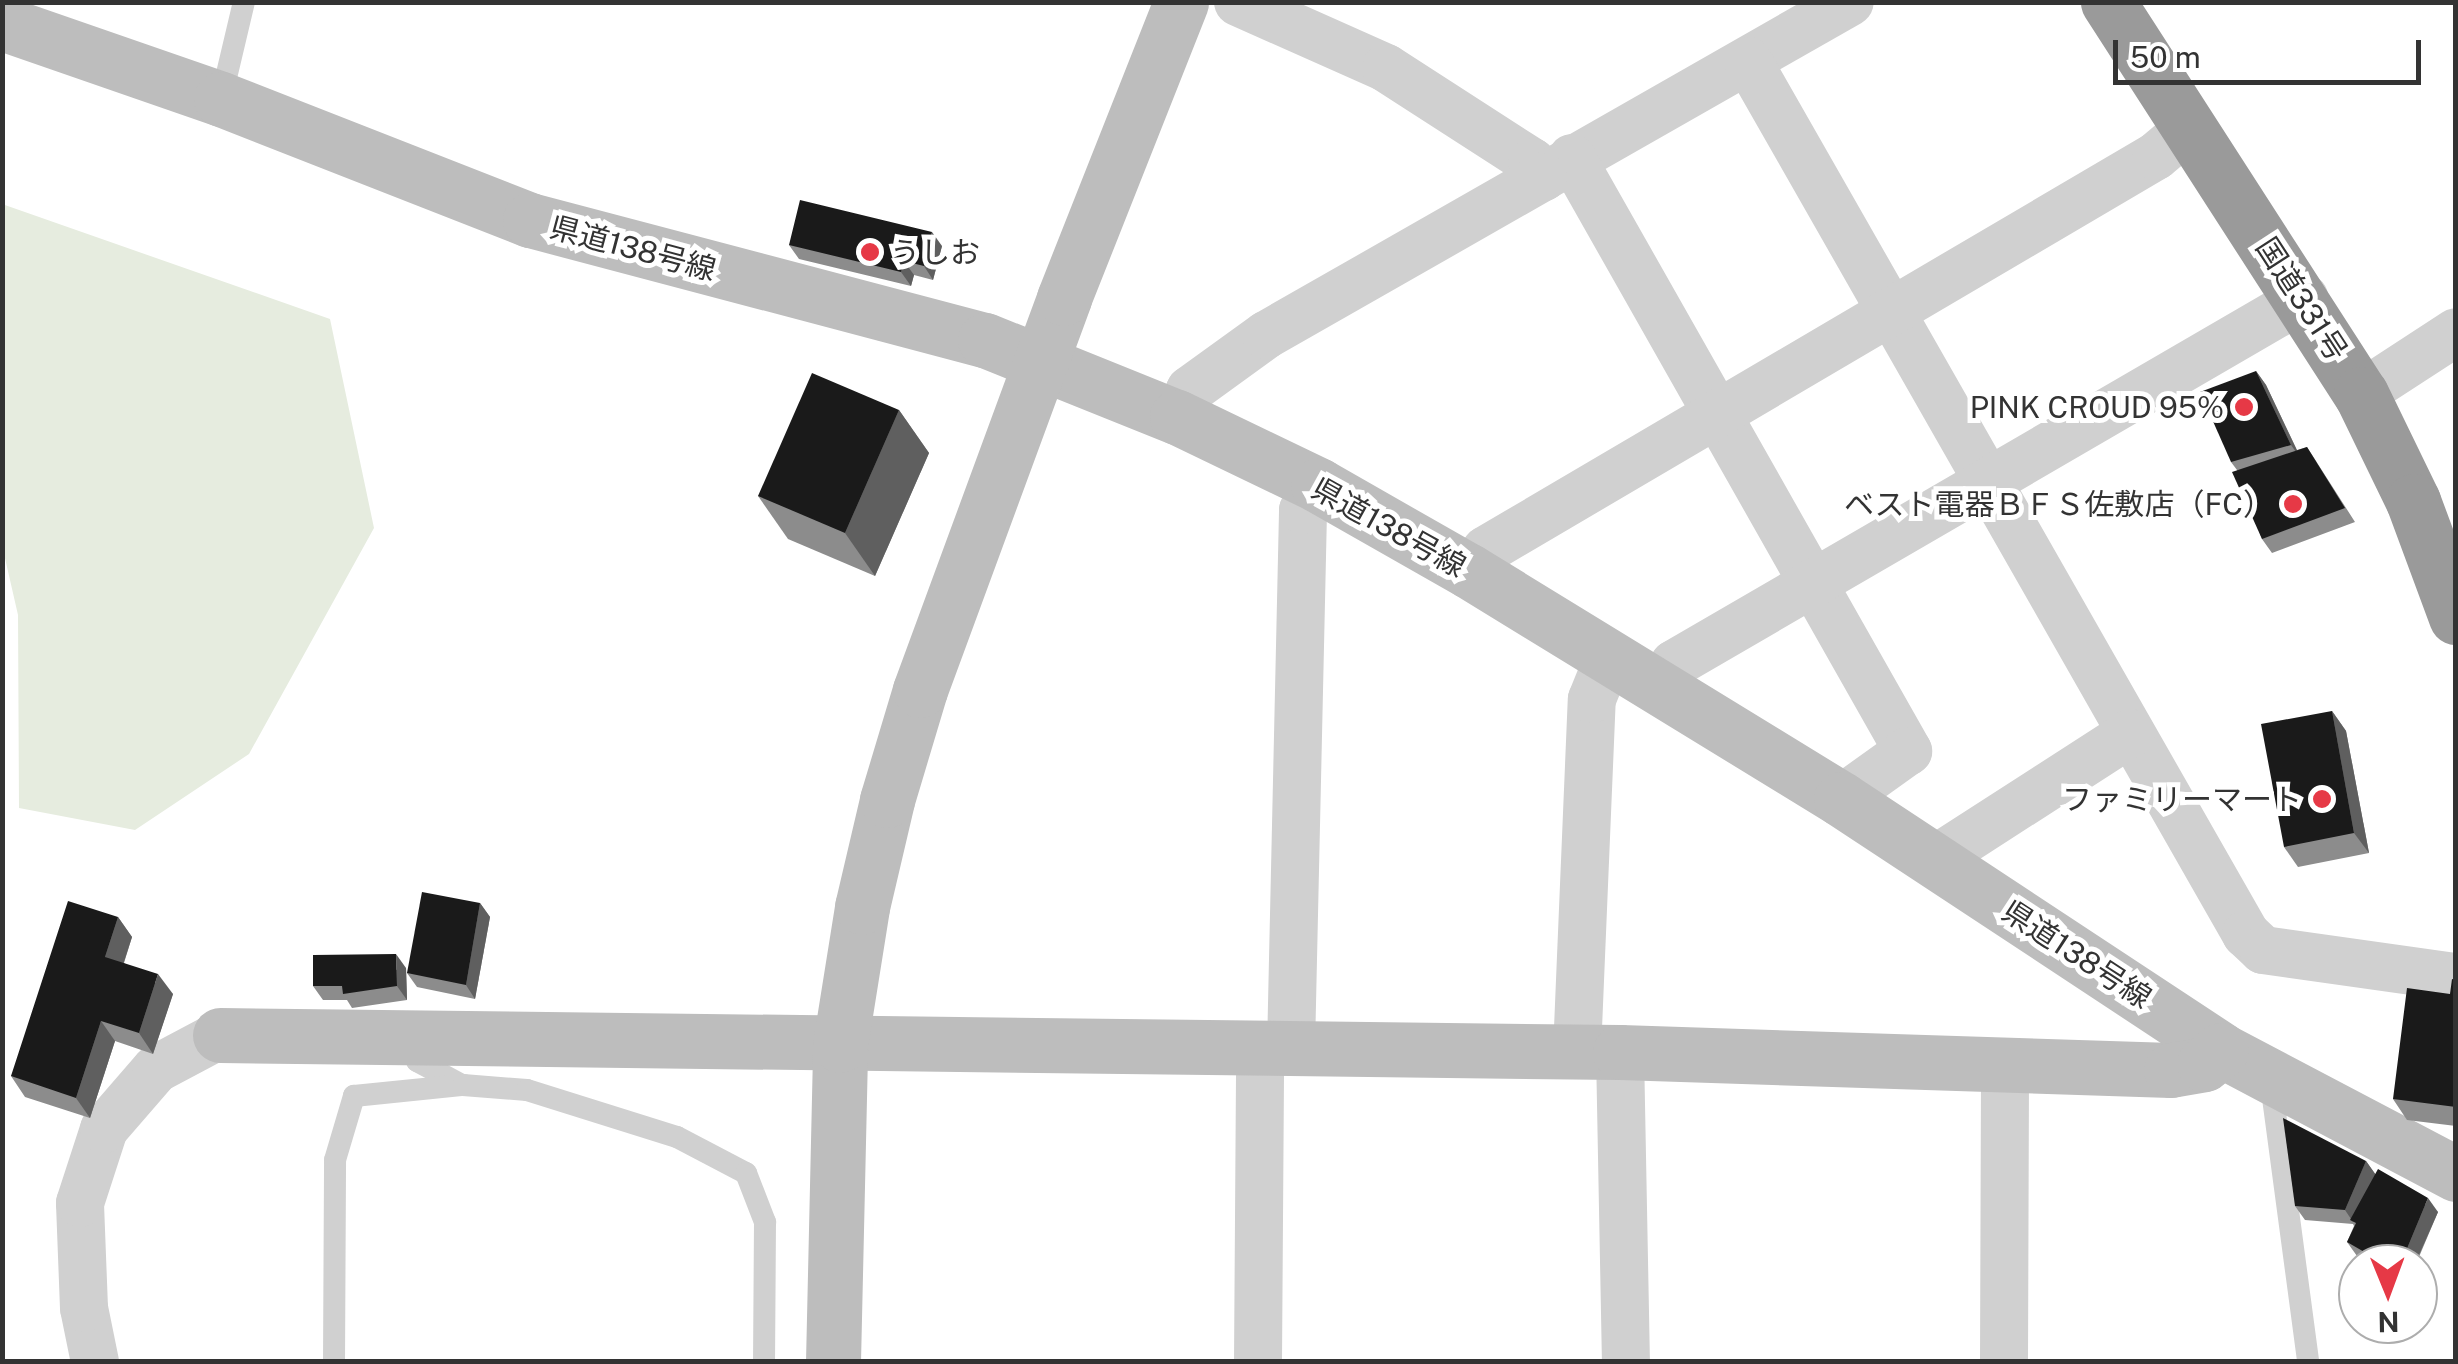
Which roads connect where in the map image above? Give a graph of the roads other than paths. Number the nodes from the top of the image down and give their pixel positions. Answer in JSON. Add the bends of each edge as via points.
{"nodes":[{"id":1,"x":244,"y":2,"type":"edge"},
{"id":2,"x":1181,"y":2,"type":"edge"},
{"id":3,"x":1238,"y":2,"type":"edge"},
{"id":4,"x":1850,"y":2,"type":"edge"},
{"id":5,"x":2108,"y":2,"type":"edge"},
{"id":6,"x":2,"y":23,"type":"edge"},
{"id":7,"x":1748,"y":61,"type":"junction"},
{"id":8,"x":221,"y":99,"type":"junction"},
{"id":9,"x":2189,"y":128,"type":"junction"},
{"id":10,"x":1557,"y":168,"type":"junction"},
{"id":11,"x":2304,"y":298,"type":"junction"},
{"id":12,"x":1890,"y":315,"type":"junction"},
{"id":13,"x":2456,"y":332,"type":"edge"},
{"id":14,"x":1042,"y":358,"type":"junction"},
{"id":15,"x":2361,"y":394,"type":"junction"},
{"id":16,"x":1716,"y":411,"type":"junction"},
{"id":17,"x":1176,"y":417,"type":"junction"},
{"id":18,"x":1985,"y":484,"type":"junction"},
{"id":19,"x":1318,"y":485,"type":"junction"},
{"id":20,"x":1468,"y":571,"type":"junction"},
{"id":21,"x":1813,"y":580,"type":"junction"},
{"id":22,"x":2456,"y":617,"type":"edge"},
{"id":23,"x":1609,"y":658,"type":"junction"},
{"id":24,"x":1664,"y":688,"type":"junction"},
{"id":25,"x":2131,"y":733,"type":"junction"},
{"id":26,"x":1841,"y":799,"type":"junction"},
{"id":27,"x":1934,"y":860,"type":"junction"},
{"id":28,"x":2456,"y":977,"type":"edge"},
{"id":29,"x":220,"y":1035,"type":"joint"},
{"id":30,"x":405,"y":1038,"type":"junction"},
{"id":31,"x":840,"y":1045,"type":"junction"},
{"id":32,"x":1275,"y":1049,"type":"junction"},
{"id":33,"x":2221,"y":1050,"type":"junction"},
{"id":34,"x":1599,"y":1052,"type":"junction"},
{"id":35,"x":2005,"y":1067,"type":"junction"},
{"id":36,"x":2271,"y":1079,"type":"junction"},
{"id":37,"x":464,"y":1085,"type":"junction"},
{"id":38,"x":2456,"y":1174,"type":"edge"},
{"id":39,"x":95,"y":1362,"type":"edge"},
{"id":40,"x":334,"y":1362,"type":"edge"},
{"id":41,"x":764,"y":1362,"type":"edge"},
{"id":42,"x":832,"y":1362,"type":"edge"},
{"id":43,"x":1258,"y":1362,"type":"edge"},
{"id":44,"x":1626,"y":1362,"type":"edge"},
{"id":45,"x":2004,"y":1362,"type":"edge"},
{"id":46,"x":2308,"y":1362,"type":"edge"}],
"edges":[{"from":1,"to":8,"type":"lane"},
{"from":2,"to":14,"type":"street"},
{"from":3,"to":10,"type":"street","via":[[1386,68],[1532,162]]},
{"from":4,"to":7,"type":"street"},
{"from":5,"to":9,"type":"highway","name":"国道331号"},
{"from":6,"to":8,"type":"street","name":"県道138号線"},
{"from":7,"to":10,"type":"street"},
{"from":7,"to":12,"type":"street"},
{"from":8,"to":14,"type":"street","name":"県道138号線","via":[[530,220]]},
{"from":9,"to":11,"type":"highway","name":"国道331号"},
{"from":9,"to":12,"type":"street","via":[[2156,156]]},
{"from":10,"to":16,"type":"street"},
{"from":10,"to":17,"type":"street","via":[[1266,336],[1190,390]]},
{"from":11,"to":15,"type":"highway","name":"国道331号"},
{"from":11,"to":18,"type":"street"},
{"from":12,"to":16,"type":"street"},
{"from":12,"to":18,"type":"street"},
{"from":13,"to":15,"type":"street"},
{"from":14,"to":17,"type":"street","name":"県道138号線"},
{"from":14,"to":31,"type":"street","via":[[920,690],[887,800]]},
{"from":15,"to":22,"type":"highway","name":"国道331号","via":[[2413,502]]},
{"from":16,"to":20,"type":"street","via":[[1486,550]]},
{"from":16,"to":21,"type":"street"},
{"from":17,"to":19,"type":"street","name":"県道138号線"},
{"from":18,"to":21,"type":"street"},
{"from":18,"to":25,"type":"street"},
{"from":19,"to":20,"type":"street","name":"県道138号線"},
{"from":19,"to":32,"type":"street","via":[[1303,510]]},
{"from":20,"to":23,"type":"street","name":"県道138号線"},
{"from":21,"to":24,"type":"street","via":[[1674,664]]},
{"from":21,"to":26,"type":"street","via":[[1908,751]]},
{"from":23,"to":24,"type":"street","name":"県道138号線"},
{"from":23,"to":34,"type":"street","via":[[1592,699]]},
{"from":24,"to":26,"type":"street","name":"県道138号線"},
{"from":25,"to":27,"type":"street"},
{"from":25,"to":28,"type":"street","via":[[2246,934],[2263,950]]},
{"from":26,"to":27,"type":"street","name":"県道138号線"},
{"from":27,"to":33,"type":"street","name":"県道138号線"},
{"from":29,"to":30,"type":"street"},
{"from":29,"to":39,"type":"street","via":[[156,1069],[104,1129],[80,1203],[84,1308]]},
{"from":30,"to":31,"type":"street"},
{"from":30,"to":37,"type":"lane","via":[[417,1061]]},
{"from":31,"to":32,"type":"street"},
{"from":31,"to":42,"type":"street"},
{"from":32,"to":34,"type":"street"},
{"from":32,"to":43,"type":"street"},
{"from":33,"to":35,"type":"street","via":[[2204,1064],[2172,1070]]},
{"from":33,"to":36,"type":"street","name":"県道138号線"},
{"from":34,"to":35,"type":"street"},
{"from":34,"to":44,"type":"street"},
{"from":35,"to":45,"type":"street"},
{"from":36,"to":38,"type":"street","name":"県道138号線"},
{"from":36,"to":46,"type":"lane"},
{"from":37,"to":40,"type":"lane","via":[[354,1096],[335,1160]]},
{"from":37,"to":41,"type":"lane","via":[[526,1090],[677,1137],[746,1173],[765,1222]]}]}
